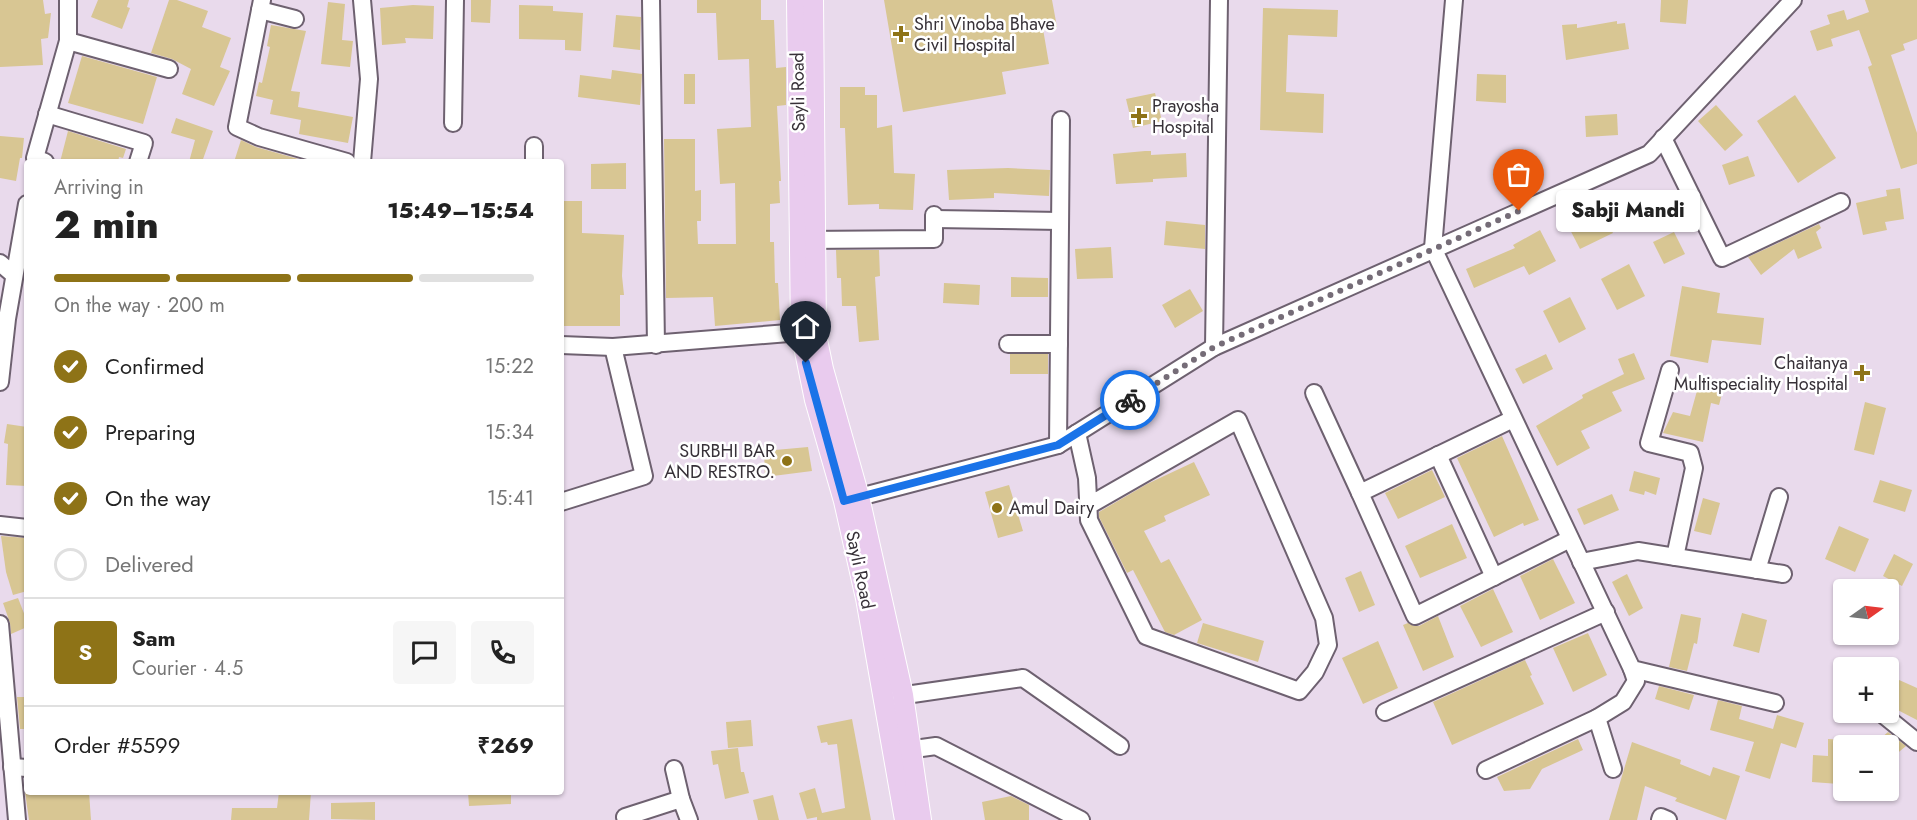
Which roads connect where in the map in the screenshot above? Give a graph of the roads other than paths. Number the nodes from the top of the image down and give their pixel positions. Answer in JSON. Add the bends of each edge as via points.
{"nodes":[{"id":1,"x":68,"y":0,"type":"edge"},
{"id":2,"x":362,"y":0,"type":"edge"},
{"id":3,"x":455,"y":0,"type":"edge"},
{"id":4,"x":651,"y":0,"type":"edge"},
{"id":5,"x":797,"y":0,"type":"edge"},
{"id":6,"x":813,"y":0,"type":"edge"},
{"id":7,"x":1219,"y":0,"type":"edge"},
{"id":8,"x":1454,"y":0,"type":"edge"},
{"id":9,"x":1793,"y":0,"type":"edge"},
{"id":10,"x":261,"y":5,"type":"edge"},
{"id":11,"x":295,"y":19,"type":"dead end"},
{"id":12,"x":68,"y":41,"type":"junction"},
{"id":13,"x":169,"y":69,"type":"dead end"},
{"id":14,"x":47,"y":114,"type":"junction"},
{"id":15,"x":1061,"y":120,"type":"dead end"},
{"id":16,"x":453,"y":123,"type":"dead end"},
{"id":17,"x":1664,"y":138,"type":"junction"},
{"id":18,"x":38,"y":159,"type":"edge"},
{"id":19,"x":139,"y":159,"type":"edge"},
{"id":20,"x":336,"y":159,"type":"edge"},
{"id":21,"x":362,"y":159,"type":"edge"},
{"id":22,"x":1841,"y":202,"type":"dead end"},
{"id":23,"x":24,"y":220,"type":"edge"},
{"id":24,"x":1060,"y":221,"type":"junction"},
{"id":25,"x":808,"y":240,"type":"junction"},
{"id":26,"x":1433,"y":248,"type":"junction"},
{"id":27,"x":0,"y":263,"type":"edge"},
{"id":28,"x":14,"y":275,"type":"junction"},
{"id":29,"x":3,"y":320,"type":"edge"},
{"id":30,"x":801,"y":332,"type":"junction"},
{"id":31,"x":1059,"y":344,"type":"junction"},
{"id":32,"x":564,"y":345,"type":"edge"},
{"id":33,"x":656,"y":345,"type":"junction"},
{"id":34,"x":1008,"y":345,"type":"dead end"},
{"id":35,"x":613,"y":347,"type":"junction"},
{"id":36,"x":1214,"y":347,"type":"junction"},
{"id":37,"x":1670,"y":370,"type":"dead end"},
{"id":38,"x":0,"y":382,"type":"edge"},
{"id":39,"x":1314,"y":393,"type":"dead end"},
{"id":40,"x":1514,"y":419,"type":"junction"},
{"id":41,"x":1077,"y":434,"type":"junction"},
{"id":42,"x":1058,"y":445,"type":"junction"},
{"id":43,"x":1438,"y":455,"type":"junction"},
{"id":44,"x":1360,"y":492,"type":"junction"},
{"id":45,"x":1779,"y":497,"type":"dead end"},
{"id":46,"x":852,"y":499,"type":"junction"},
{"id":47,"x":564,"y":501,"type":"edge"},
{"id":48,"x":1088,"y":506,"type":"junction"},
{"id":49,"x":0,"y":525,"type":"edge"},
{"id":50,"x":24,"y":528,"type":"edge"},
{"id":51,"x":1570,"y":539,"type":"junction"},
{"id":52,"x":1675,"y":557,"type":"junction"},
{"id":53,"x":1581,"y":562,"type":"junction"},
{"id":54,"x":1757,"y":570,"type":"junction"},
{"id":55,"x":1784,"y":574,"type":"dead end"},
{"id":56,"x":1494,"y":577,"type":"junction"},
{"id":57,"x":1606,"y":612,"type":"junction"},
{"id":58,"x":0,"y":624,"type":"edge"},
{"id":59,"x":1632,"y":669,"type":"junction"},
{"id":60,"x":894,"y":696,"type":"junction"},
{"id":61,"x":1775,"y":703,"type":"dead end"},
{"id":62,"x":1385,"y":712,"type":"dead end"},
{"id":63,"x":1597,"y":718,"type":"junction"},
{"id":64,"x":1894,"y":723,"type":"edge"},
{"id":65,"x":1917,"y":742,"type":"edge"},
{"id":66,"x":1120,"y":746,"type":"dead end"},
{"id":67,"x":902,"y":751,"type":"junction"},
{"id":68,"x":19,"y":768,"type":"edge"},
{"id":69,"x":1613,"y":769,"type":"dead end"},
{"id":70,"x":674,"y":770,"type":"dead end"},
{"id":71,"x":1486,"y":770,"type":"dead end"},
{"id":72,"x":681,"y":799,"type":"junction"},
{"id":73,"x":17,"y":820,"type":"edge"},
{"id":74,"x":626,"y":820,"type":"edge"},
{"id":75,"x":689,"y":820,"type":"edge"},
{"id":76,"x":905,"y":820,"type":"edge"},
{"id":77,"x":921,"y":820,"type":"edge"},
{"id":78,"x":1081,"y":820,"type":"edge"},
{"id":79,"x":1660,"y":820,"type":"edge"},
{"id":80,"x":1668,"y":820,"type":"edge"}],
"edges":[{"from":1,"to":12,"type":"street"},
{"from":2,"to":21,"type":"street","via":[[369,79]]},
{"from":3,"to":16,"type":"street"},
{"from":4,"to":33,"type":"street"},
{"from":5,"to":25,"type":"main road","name":"Sayli Road"},
{"from":6,"to":25,"type":"main road"},
{"from":7,"to":36,"type":"street"},
{"from":8,"to":26,"type":"street"},
{"from":9,"to":17,"type":"street"},
{"from":10,"to":11,"type":"street"},
{"from":10,"to":20,"type":"street","via":[[237,126],[259,137]]},
{"from":12,"to":13,"type":"street"},
{"from":12,"to":14,"type":"street"},
{"from":14,"to":18,"type":"street"},
{"from":14,"to":19,"type":"street","via":[[144,143]]},
{"from":15,"to":24,"type":"street"},
{"from":17,"to":22,"type":"street","via":[[1722,258]]},
{"from":17,"to":26,"type":"street","via":[[1649,154]]},
{"from":23,"to":28,"type":"street"},
{"from":24,"to":25,"type":"street","via":[[934,217],[934,239]]},
{"from":24,"to":31,"type":"street"},
{"from":25,"to":30,"type":"main road","name":"Sayli Road"},
{"from":25,"to":46,"type":"main road","via":[[816,335]]},
{"from":26,"to":36,"type":"street"},
{"from":26,"to":40,"type":"street"},
{"from":27,"to":28,"type":"street"},
{"from":28,"to":29,"type":"street"},
{"from":29,"to":38,"type":"street"},
{"from":30,"to":33,"type":"street"},
{"from":30,"to":46,"type":"main road","name":"Sayli Road","via":[[815,400]]},
{"from":31,"to":34,"type":"street"},
{"from":31,"to":42,"type":"street"},
{"from":32,"to":35,"type":"street"},
{"from":33,"to":35,"type":"street"},
{"from":35,"to":47,"type":"street","via":[[644,476]]},
{"from":36,"to":41,"type":"street"},
{"from":37,"to":52,"type":"street","via":[[1649,443],[1690,453],[1694,468]]},
{"from":39,"to":44,"type":"street"},
{"from":40,"to":43,"type":"street"},
{"from":40,"to":51,"type":"street"},
{"from":41,"to":42,"type":"street"},
{"from":41,"to":48,"type":"street","via":[[1087,478]]},
{"from":42,"to":46,"type":"street"},
{"from":43,"to":44,"type":"street"},
{"from":43,"to":56,"type":"street"},
{"from":44,"to":56,"type":"street","via":[[1415,616]]},
{"from":45,"to":54,"type":"street"},
{"from":46,"to":60,"type":"main road","name":"Sayli Road"},
{"from":48,"to":48,"type":"street","via":[[1089,520],[1146,636],[1299,691],[1315,672],[1328,645],[1324,618],[1238,420]]},
{"from":49,"to":50,"type":"street"},
{"from":51,"to":53,"type":"street"},
{"from":51,"to":56,"type":"street"},
{"from":52,"to":53,"type":"street","via":[[1638,551]]},
{"from":52,"to":54,"type":"street"},
{"from":53,"to":57,"type":"street"},
{"from":54,"to":55,"type":"street"},
{"from":57,"to":59,"type":"street"},
{"from":57,"to":62,"type":"street"},
{"from":58,"to":68,"type":"street"},
{"from":59,"to":61,"type":"street"},
{"from":59,"to":63,"type":"street","via":[[1636,681],[1623,702]]},
{"from":60,"to":66,"type":"street","via":[[1023,678]]},
{"from":60,"to":67,"type":"main road","name":"Sayli Road"},
{"from":63,"to":69,"type":"street"},
{"from":63,"to":71,"type":"street"},
{"from":64,"to":65,"type":"street"},
{"from":67,"to":76,"type":"main road","name":"Sayli Road"},
{"from":67,"to":77,"type":"main road"},
{"from":67,"to":78,"type":"street","via":[[936,746]]},
{"from":68,"to":73,"type":"street"},
{"from":70,"to":72,"type":"street"},
{"from":72,"to":74,"type":"street","via":[[625,817]]},
{"from":72,"to":75,"type":"street"},
{"from":79,"to":80,"type":"street"}]}
